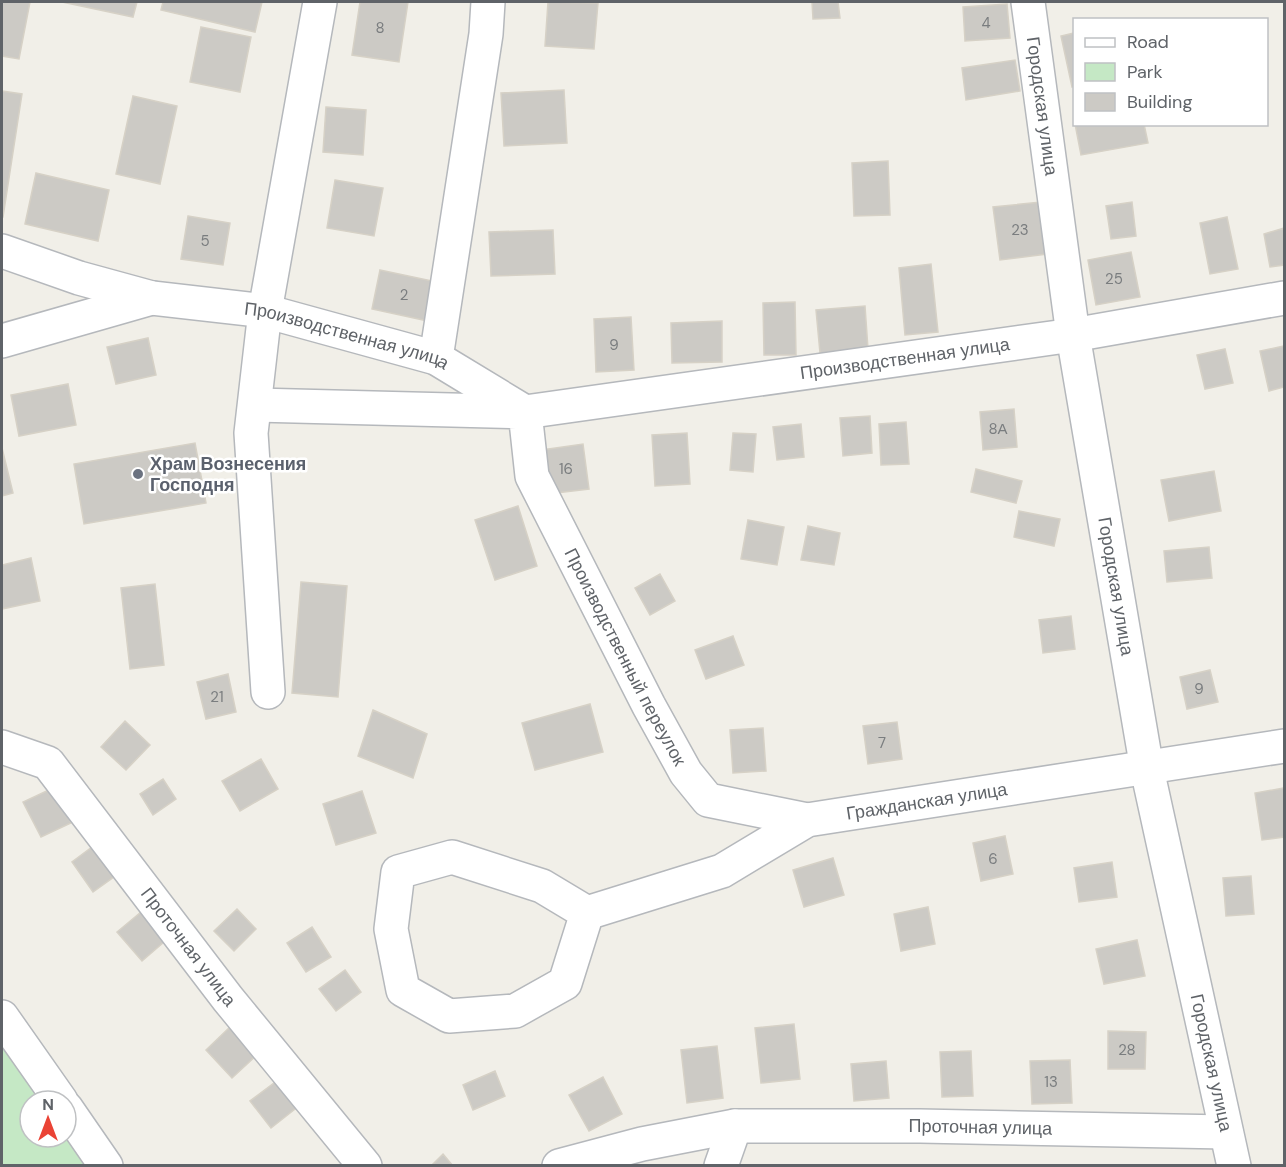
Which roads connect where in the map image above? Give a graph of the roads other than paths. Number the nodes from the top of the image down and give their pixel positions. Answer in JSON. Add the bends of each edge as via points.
{"nodes":[{"id":1,"x":320,"y":2,"type":"edge"},
{"id":2,"x":488,"y":2,"type":"edge"},
{"id":3,"x":1028,"y":2,"type":"edge"},
{"id":4,"x":2,"y":251,"type":"edge"},
{"id":5,"x":152,"y":298,"type":"junction"},
{"id":6,"x":1284,"y":298,"type":"edge"},
{"id":7,"x":265,"y":311,"type":"junction"},
{"id":8,"x":1073,"y":335,"type":"junction"},
{"id":9,"x":2,"y":341,"type":"edge"},
{"id":10,"x":436,"y":358,"type":"junction"},
{"id":11,"x":256,"y":405,"type":"junction"},
{"id":12,"x":525,"y":412,"type":"junction"},
{"id":13,"x":268,"y":692,"type":"dead end"},
{"id":14,"x":1284,"y":746,"type":"edge"},
{"id":15,"x":2,"y":747,"type":"edge"},
{"id":16,"x":1147,"y":769,"type":"junction"},
{"id":17,"x":807,"y":820,"type":"junction"},
{"id":18,"x":587,"y":913,"type":"junction"},
{"id":19,"x":2,"y":1017,"type":"edge"},
{"id":20,"x":53,"y":1089,"type":"edge"},
{"id":21,"x":78,"y":1125,"type":"edge"},
{"id":22,"x":735,"y":1126,"type":"junction"},
{"id":23,"x":1226,"y":1132,"type":"junction"},
{"id":24,"x":106,"y":1166,"type":"edge"},
{"id":25,"x":365,"y":1166,"type":"edge"},
{"id":26,"x":559,"y":1166,"type":"edge"},
{"id":27,"x":721,"y":1166,"type":"edge"},
{"id":28,"x":1234,"y":1166,"type":"edge"}],
"edges":[{"from":1,"to":7,"type":"street"},
{"from":2,"to":10,"type":"street"},
{"from":3,"to":8,"type":"street","name":"Городская улица"},
{"from":4,"to":5,"type":"street","name":"Производственная улица"},
{"from":5,"to":7,"type":"street","name":"Производственная улица"},
{"from":5,"to":9,"type":"street","name":"Производственная улица"},
{"from":6,"to":8,"type":"street","name":"Производственная улица"},
{"from":7,"to":10,"type":"street","name":"Производственная улица"},
{"from":7,"to":11,"type":"street"},
{"from":8,"to":12,"type":"street","name":"Производственная улица"},
{"from":8,"to":16,"type":"street","name":"Городская улица"},
{"from":10,"to":12,"type":"street","name":"Производственная улица"},
{"from":11,"to":12,"type":"street","name":"Производственная улица"},
{"from":11,"to":13,"type":"street","via":[[251,433]]},
{"from":12,"to":17,"type":"street","name":"Производственный переулок","via":[[532,476],[686,773],[708,800]]},
{"from":14,"to":16,"type":"street","name":"Гражданская улица"},
{"from":15,"to":25,"type":"street","name":"Проточная улица","via":[[48,763],[228,999]]},
{"from":16,"to":17,"type":"street","name":"Гражданская улица"},
{"from":16,"to":23,"type":"street","name":"Городская улица"},
{"from":17,"to":18,"type":"street","name":"Гражданская улица","via":[[722,871]]},
{"from":18,"to":18,"type":"street","via":[[565,983],[515,1011],[449,1016],[403,990],[391,929],[398,872],[452,857],[542,886]]},
{"from":19,"to":20,"type":"street"},
{"from":21,"to":24,"type":"street"},
{"from":22,"to":23,"type":"street","name":"Проточная улица"},
{"from":22,"to":26,"type":"street","name":"Проточная улица","via":[[642,1144]]},
{"from":22,"to":27,"type":"street"},
{"from":23,"to":28,"type":"street","name":"Городская улица"}]}
